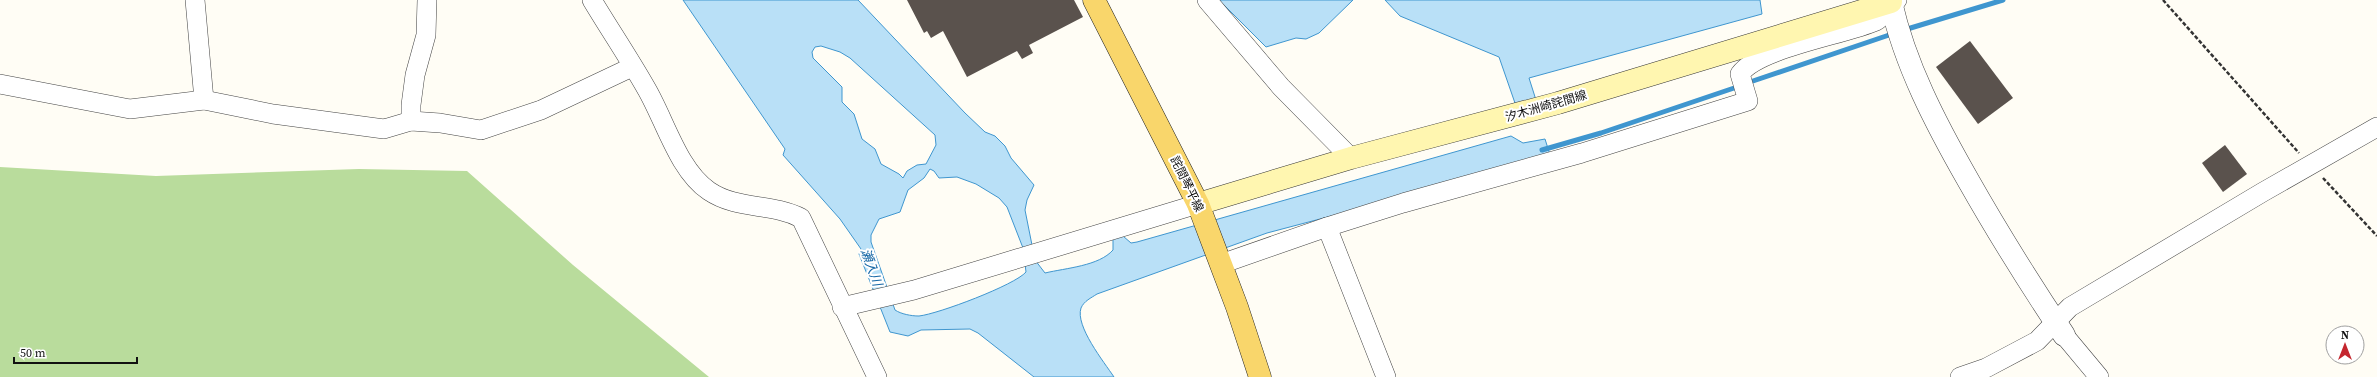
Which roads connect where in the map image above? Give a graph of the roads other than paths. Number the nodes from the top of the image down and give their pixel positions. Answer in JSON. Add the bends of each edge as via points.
{"nodes":[{"id":1,"x":195,"y":0,"type":"edge"},
{"id":2,"x":427,"y":0,"type":"edge"},
{"id":3,"x":592,"y":0,"type":"edge"},
{"id":4,"x":1094,"y":0,"type":"edge"},
{"id":5,"x":1207,"y":0,"type":"edge"},
{"id":6,"x":1895,"y":13,"type":"edge"},
{"id":7,"x":632,"y":67,"type":"junction"},
{"id":8,"x":0,"y":84,"type":"edge"},
{"id":9,"x":204,"y":100,"type":"junction"},
{"id":10,"x":412,"y":121,"type":"junction"},
{"id":11,"x":2377,"y":127,"type":"edge"},
{"id":12,"x":1351,"y":158,"type":"junction"},
{"id":13,"x":1200,"y":209,"type":"junction"},
{"id":14,"x":1327,"y":227,"type":"junction"},
{"id":15,"x":1219,"y":259,"type":"junction"},
{"id":16,"x":842,"y":307,"type":"junction"},
{"id":17,"x":2060,"y":328,"type":"junction"},
{"id":18,"x":877,"y":377,"type":"edge"},
{"id":19,"x":1260,"y":377,"type":"edge"},
{"id":20,"x":1386,"y":377,"type":"edge"},
{"id":21,"x":1960,"y":377,"type":"edge"},
{"id":22,"x":2099,"y":377,"type":"edge"}],
"edges":[{"from":1,"to":9,"type":"street"},
{"from":2,"to":10,"type":"street","via":[[426,35],[415,75],[411,105]]},
{"from":3,"to":7,"type":"street"},
{"from":4,"to":13,"type":"main road","name":"詫間琴平線"},
{"from":5,"to":12,"type":"street","via":[[1281,88]]},
{"from":6,"to":12,"type":"main road","name":"汐木洲崎詫間線"},
{"from":6,"to":14,"type":"street","via":[[1878,21],[1759,59],[1746,66],[1740,74],[1748,101],[1582,153]]},
{"from":6,"to":17,"type":"street","via":[[1937,125],[2009,252]]},
{"from":7,"to":10,"type":"street","via":[[541,110],[481,130]]},
{"from":7,"to":16,"type":"street","via":[[646,88],[689,171],[708,190],[726,200],[786,210],[801,218]]},
{"from":8,"to":9,"type":"street","via":[[130,109]]},
{"from":9,"to":10,"type":"street","via":[[273,114],[384,129]]},
{"from":11,"to":17,"type":"street","via":[[2262,192],[2070,307]]},
{"from":12,"to":13,"type":"main road","name":"汐木洲崎詫間線"},
{"from":13,"to":15,"type":"main road","name":"詫間琴平線"},
{"from":13,"to":16,"type":"street","via":[[994,265],[914,290]]},
{"from":14,"to":15,"type":"street"},
{"from":14,"to":20,"type":"street"},
{"from":15,"to":19,"type":"main road","name":"詫間琴平線"},
{"from":16,"to":18,"type":"street"},
{"from":17,"to":21,"type":"street","via":[[1986,368]]},
{"from":17,"to":22,"type":"street"}]}
